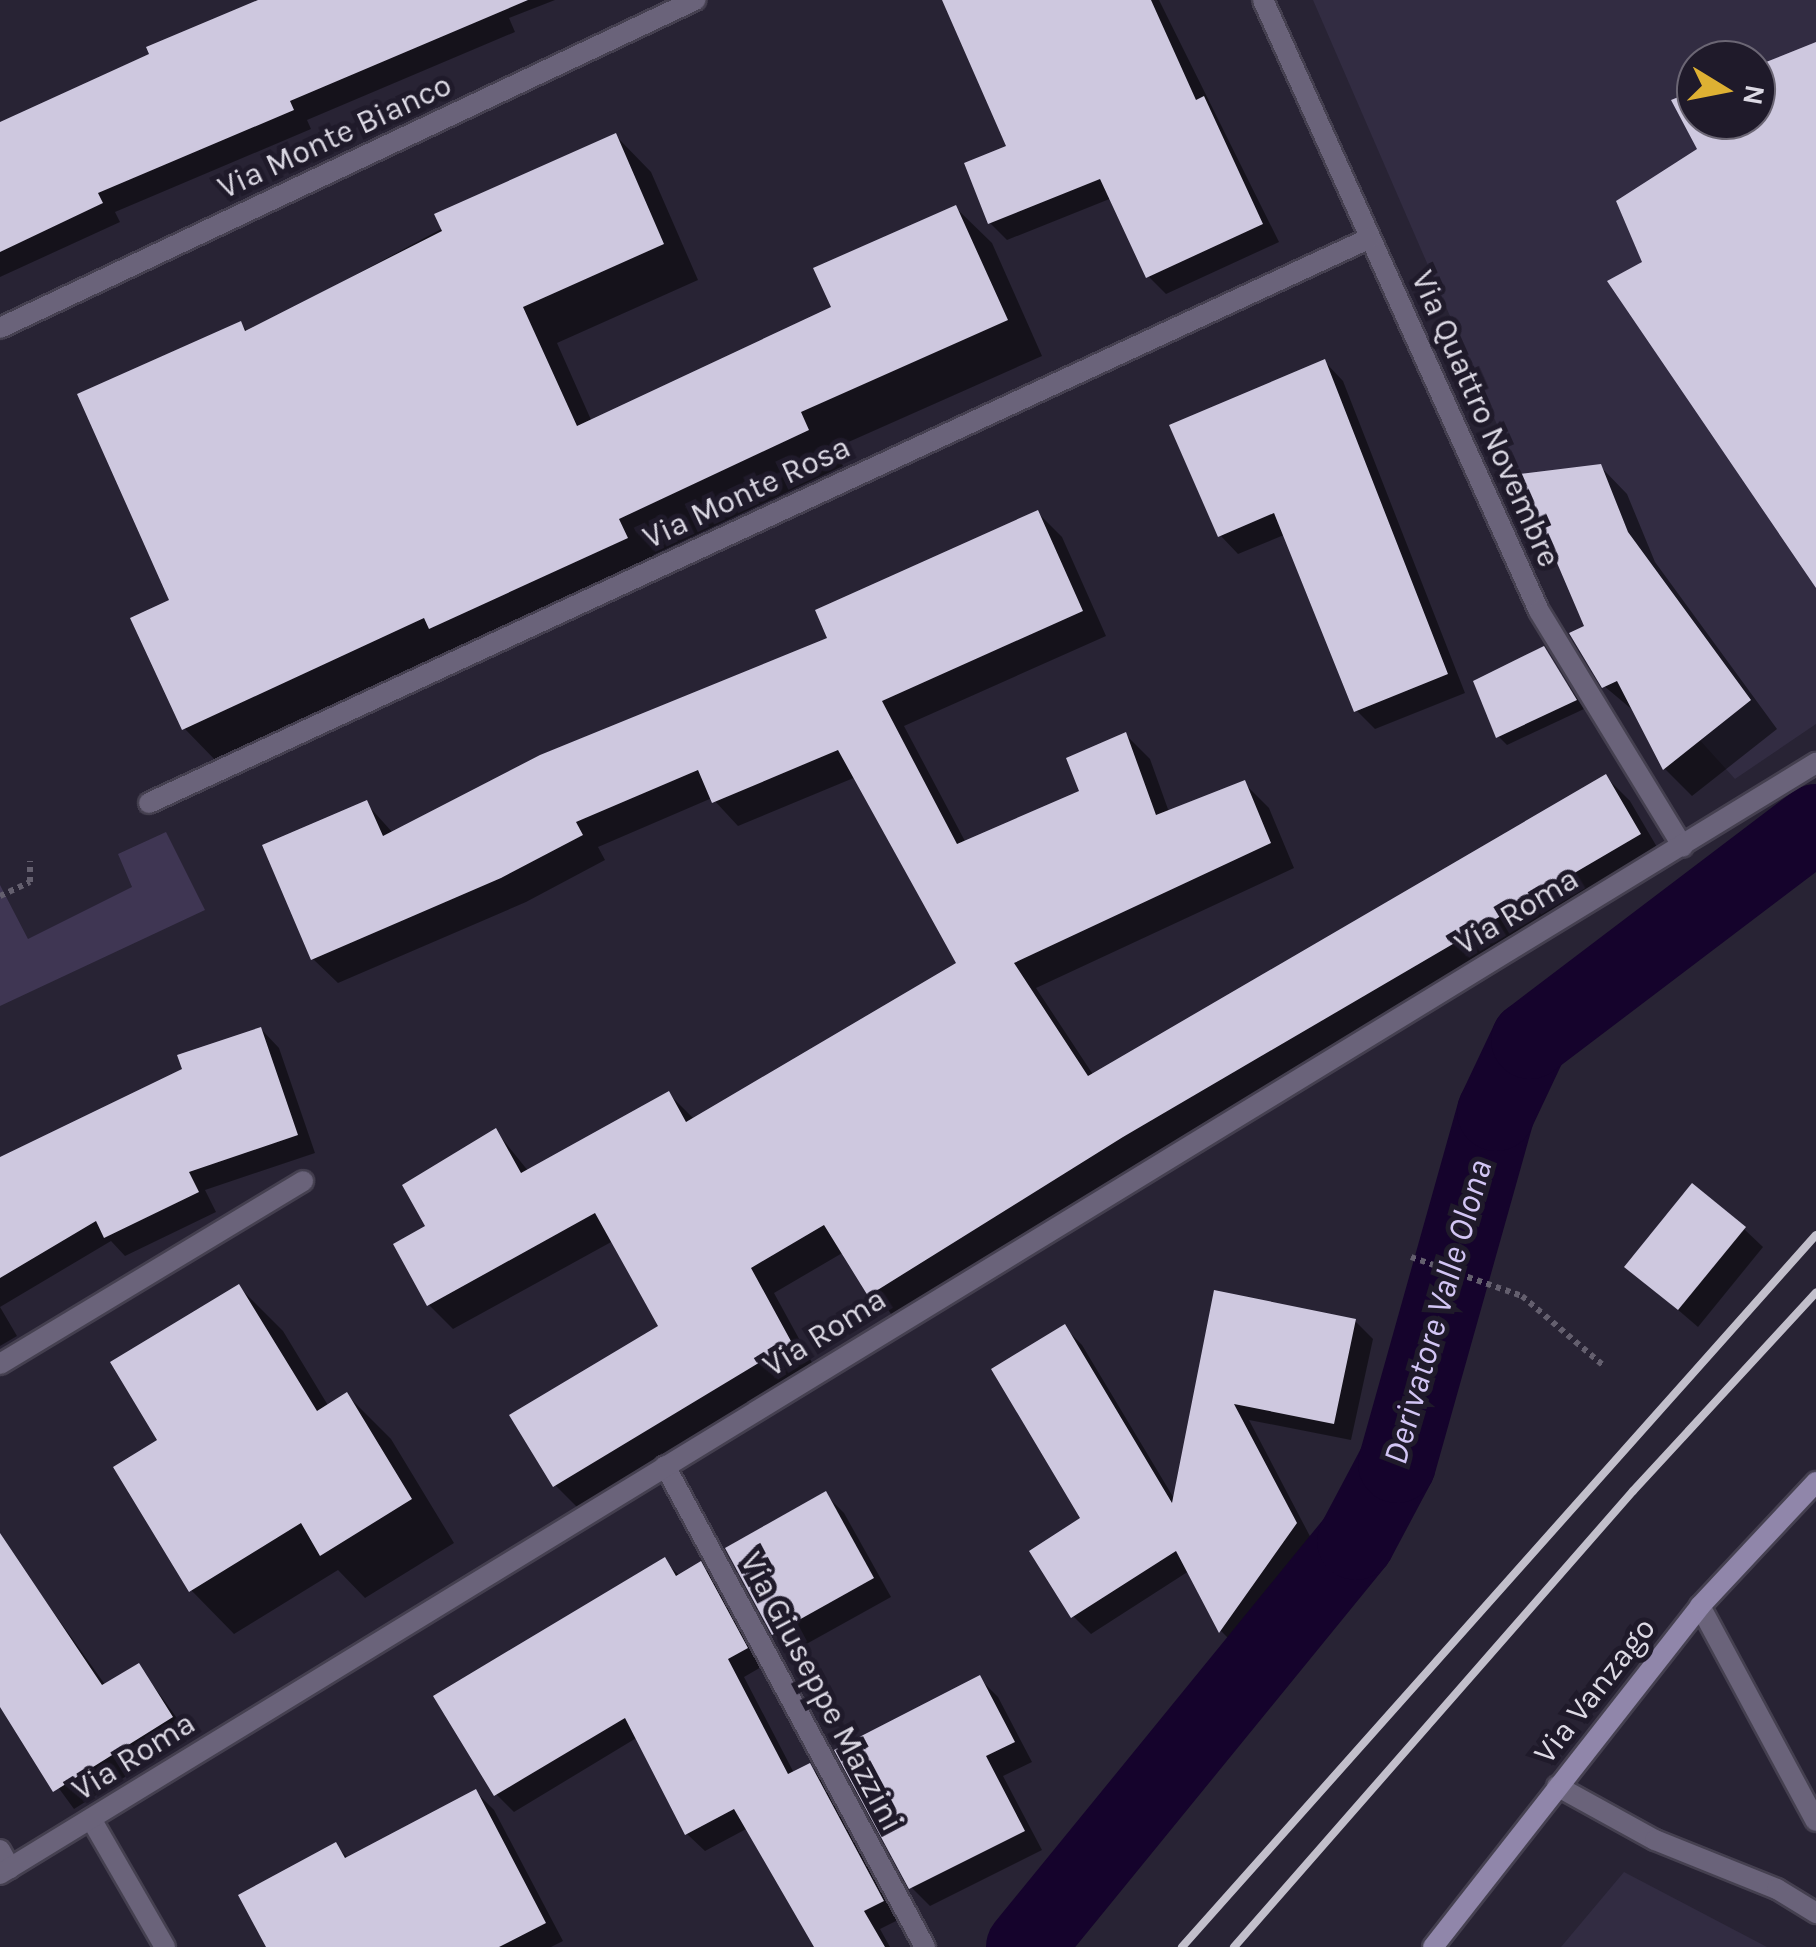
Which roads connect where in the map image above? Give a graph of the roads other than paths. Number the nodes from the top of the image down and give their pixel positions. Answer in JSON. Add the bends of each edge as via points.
{"nodes":[{"id":1,"x":695,"y":0,"type":"edge"},
{"id":2,"x":1263,"y":0,"type":"edge"},
{"id":3,"x":1370,"y":238,"type":"junction"},
{"id":4,"x":0,"y":328,"type":"edge"},
{"id":5,"x":1816,"y":764,"type":"edge"},
{"id":6,"x":149,"y":803,"type":"dead end"},
{"id":7,"x":1684,"y":847,"type":"junction"},
{"id":8,"x":303,"y":1182,"type":"dead end"},
{"id":9,"x":0,"y":1364,"type":"edge"},
{"id":10,"x":665,"y":1466,"type":"junction"},
{"id":11,"x":1816,"y":1482,"type":"edge"},
{"id":12,"x":1700,"y":1606,"type":"junction"},
{"id":13,"x":1558,"y":1786,"type":"junction"},
{"id":14,"x":91,"y":1819,"type":"junction"},
{"id":15,"x":1816,"y":1821,"type":"edge"},
{"id":16,"x":4,"y":1864,"type":"edge"},
{"id":17,"x":1816,"y":1913,"type":"edge"},
{"id":18,"x":165,"y":1947,"type":"edge"},
{"id":19,"x":925,"y":1947,"type":"edge"},
{"id":20,"x":1433,"y":1947,"type":"edge"}],
"edges":[{"from":1,"to":4,"type":"street","name":"Via Monte Bianco"},
{"from":2,"to":3,"type":"street","name":"Via Quattro Novembre"},
{"from":3,"to":6,"type":"street","name":"Via Monte Rosa"},
{"from":3,"to":7,"type":"street","name":"Via Quattro Novembre","via":[[1539,611]]},
{"from":5,"to":7,"type":"street","name":"Via Roma"},
{"from":7,"to":10,"type":"street","name":"Via Roma"},
{"from":8,"to":9,"type":"street"},
{"from":10,"to":14,"type":"street","name":"Via Roma"},
{"from":10,"to":19,"type":"street","name":"Via Giuseppe Mazzini"},
{"from":11,"to":12,"type":"street","name":"Via Vanzago"},
{"from":12,"to":13,"type":"street","name":"Via Vanzago"},
{"from":12,"to":15,"type":"street"},
{"from":13,"to":17,"type":"street","via":[[1655,1840],[1778,1889]]},
{"from":13,"to":20,"type":"street","name":"Via Vanzago"},
{"from":14,"to":16,"type":"street","name":"Via Roma"},
{"from":14,"to":18,"type":"street"}]}
